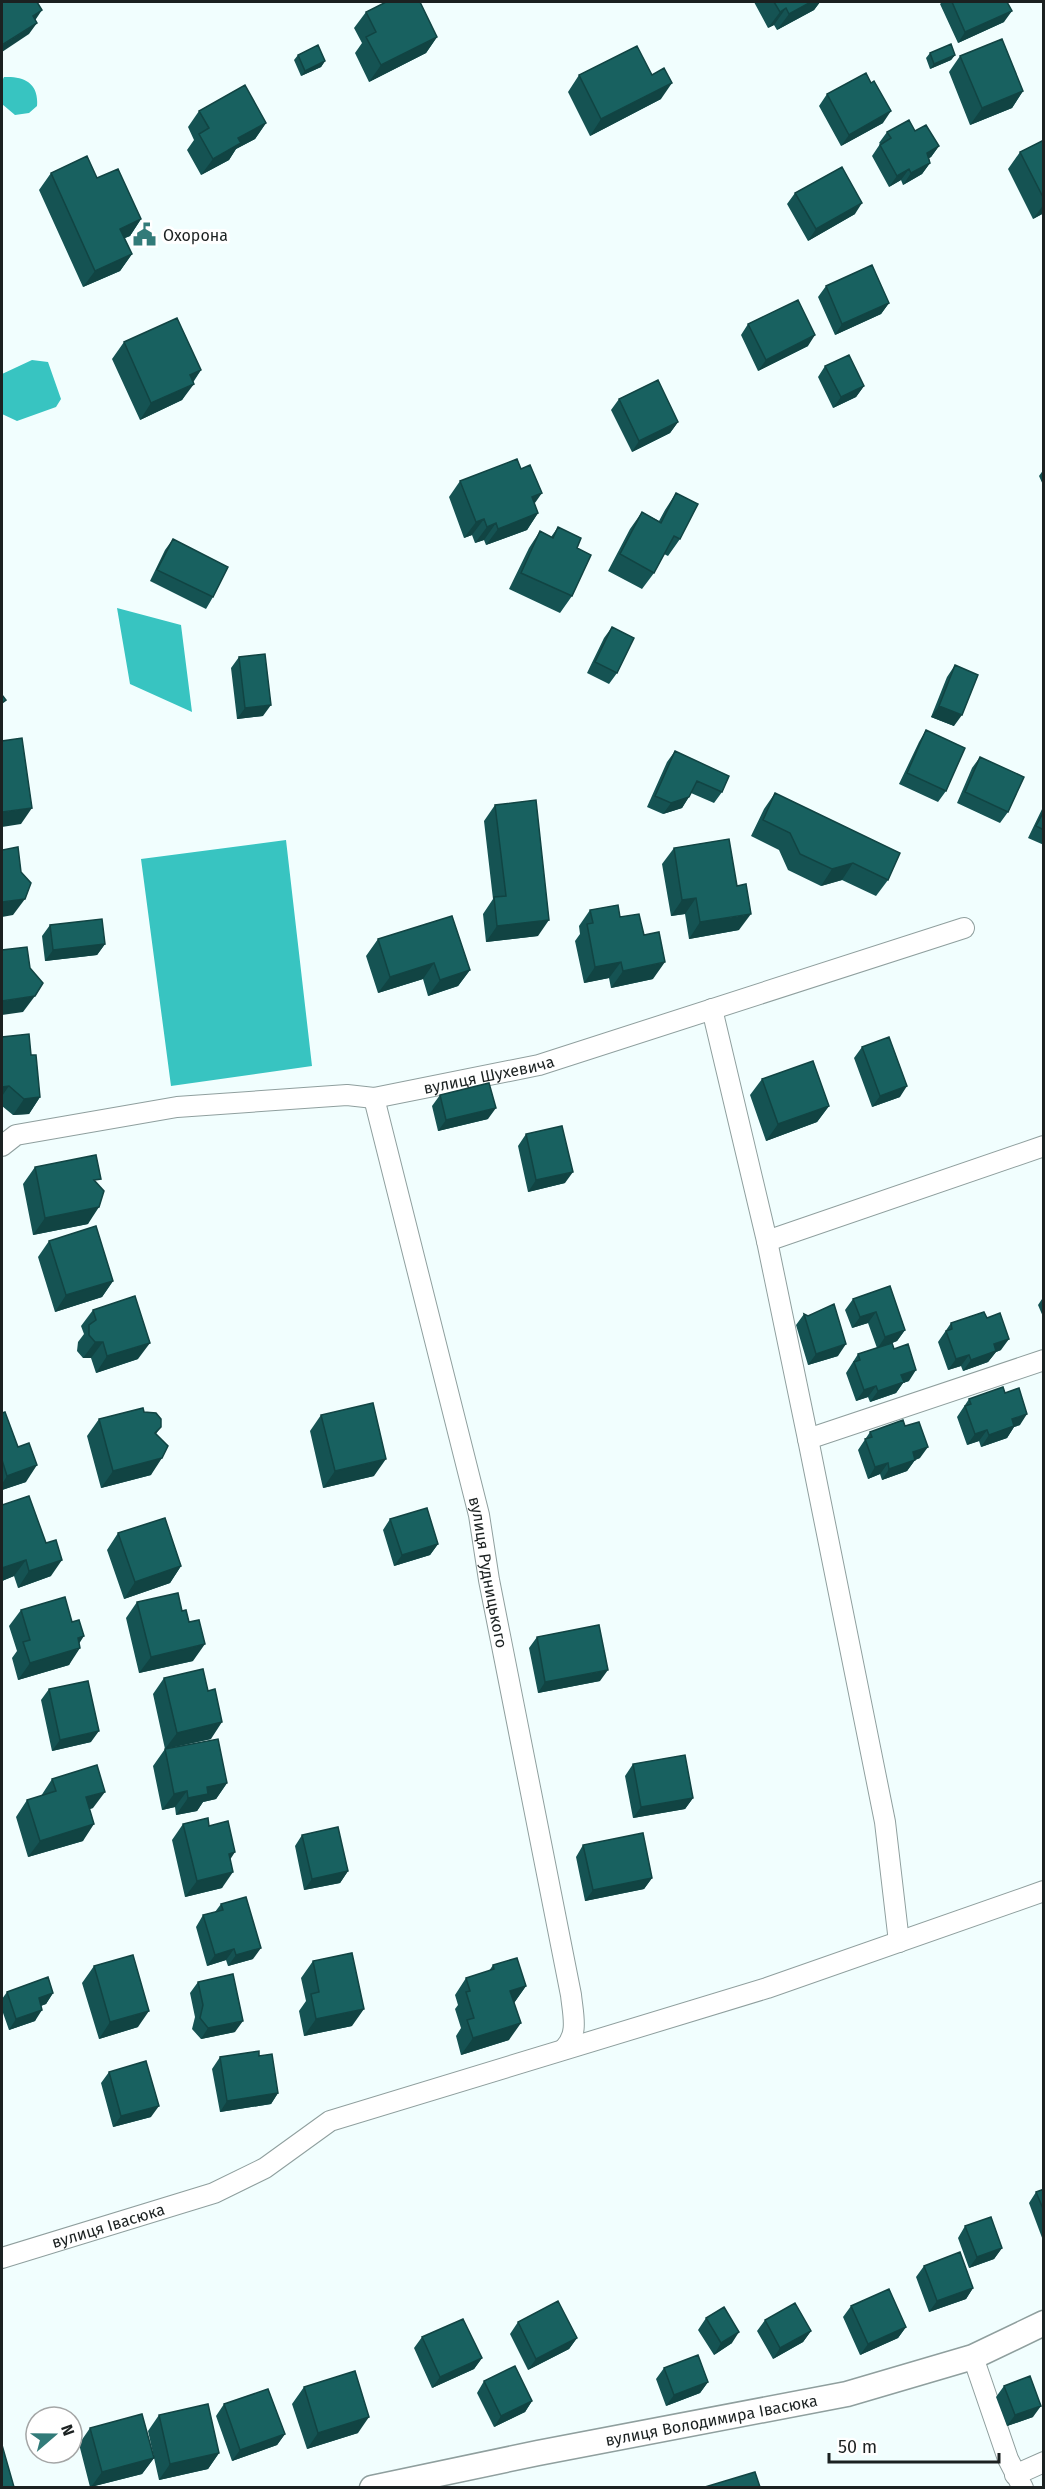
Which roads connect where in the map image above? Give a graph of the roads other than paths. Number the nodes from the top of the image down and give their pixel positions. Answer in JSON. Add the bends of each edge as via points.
{"nodes":[{"id":1,"x":964,"y":928,"type":"dead end"},
{"id":2,"x":712,"y":1009,"type":"junction"},
{"id":3,"x":374,"y":1098,"type":"junction"},
{"id":4,"x":2,"y":1146,"type":"edge"},
{"id":5,"x":1044,"y":1146,"type":"edge"},
{"id":6,"x":767,"y":1241,"type":"junction"},
{"id":7,"x":1044,"y":1360,"type":"edge"},
{"id":8,"x":808,"y":1439,"type":"junction"},
{"id":9,"x":1044,"y":1892,"type":"edge"},
{"id":10,"x":899,"y":1942,"type":"junction"},
{"id":11,"x":564,"y":2049,"type":"junction"},
{"id":12,"x":2,"y":2258,"type":"edge"},
{"id":13,"x":1044,"y":2323,"type":"edge"},
{"id":14,"x":973,"y":2357,"type":"junction"},
{"id":15,"x":1044,"y":2462,"type":"edge"},
{"id":16,"x":1019,"y":2481,"type":"edge"},
{"id":17,"x":435,"y":2482,"type":"edge"},
{"id":18,"x":372,"y":2487,"type":"edge"}],
"edges":[{"from":1,"to":2,"type":"street","name":"вулиця Шухевича"},
{"from":2,"to":3,"type":"street","name":"вулиця Шухевича","via":[[539,1065]]},
{"from":2,"to":6,"type":"street"},
{"from":3,"to":4,"type":"street","name":"вулиця Шухевича","via":[[347,1095],[177,1107],[16,1135]]},
{"from":3,"to":11,"type":"street","name":"вулиця Рудницького","via":[[479,1515],[571,1995],[574,2028],[572,2041]]},
{"from":5,"to":6,"type":"street"},
{"from":6,"to":8,"type":"street"},
{"from":7,"to":8,"type":"street"},
{"from":8,"to":10,"type":"street","via":[[885,1822]]},
{"from":9,"to":10,"type":"street","name":"вулиця Івасюка"},
{"from":10,"to":11,"type":"street","name":"вулиця Івасюка","via":[[767,1988]]},
{"from":11,"to":12,"type":"street","name":"вулиця Івасюка","via":[[330,2121],[265,2168],[214,2193]]},
{"from":13,"to":14,"type":"street","name":"вулиця Володимира Івасюка"},
{"from":14,"to":16,"type":"street"},
{"from":14,"to":17,"type":"street","name":"вулиця Володимира Івасюка","via":[[847,2394]]},
{"from":15,"to":16,"type":"street"},
{"from":17,"to":18,"type":"street","name":"вулиця Володимира Івасюка"}]}
